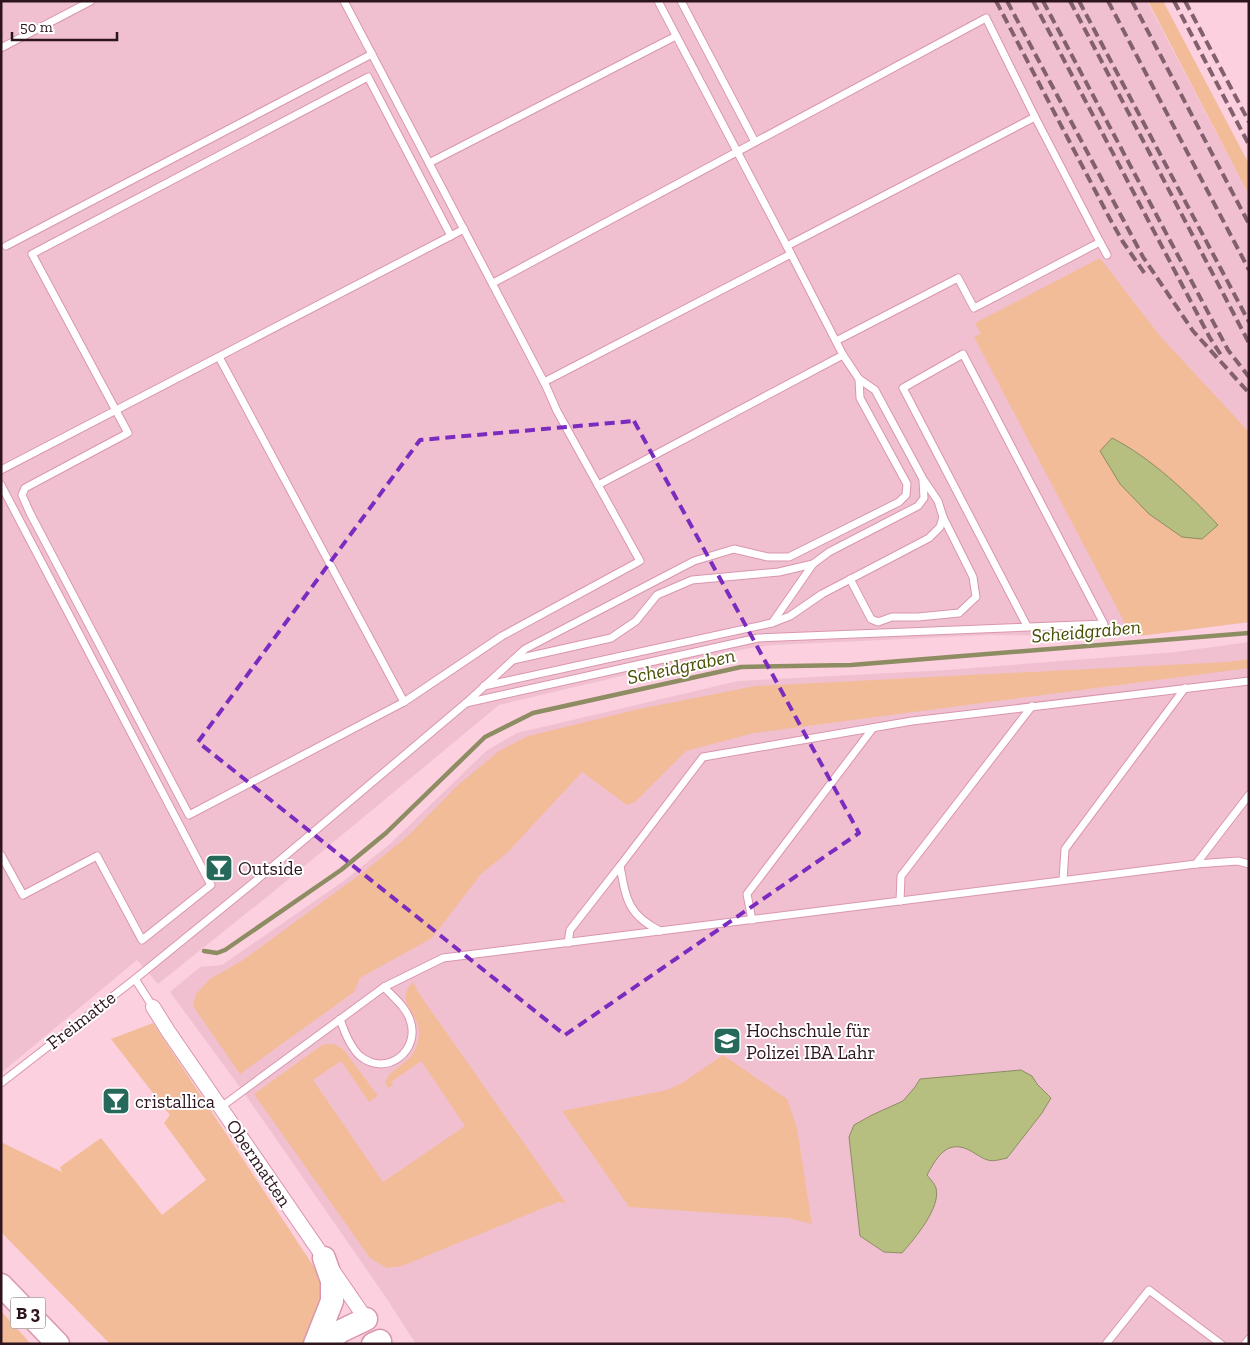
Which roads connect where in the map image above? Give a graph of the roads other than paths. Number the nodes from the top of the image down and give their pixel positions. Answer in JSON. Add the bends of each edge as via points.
{"nodes":[{"id":1,"x":91,"y":1,"type":"edge"},
{"id":2,"x":345,"y":1,"type":"edge"},
{"id":3,"x":658,"y":1,"type":"edge"},
{"id":4,"x":681,"y":1,"type":"edge"},
{"id":5,"x":676,"y":36,"type":"junction"},
{"id":6,"x":1,"y":48,"type":"edge"},
{"id":7,"x":372,"y":54,"type":"junction"},
{"id":8,"x":1035,"y":117,"type":"junction"},
{"id":9,"x":755,"y":142,"type":"junction"},
{"id":10,"x":738,"y":152,"type":"junction"},
{"id":11,"x":429,"y":164,"type":"junction"},
{"id":12,"x":464,"y":229,"type":"junction"},
{"id":13,"x":451,"y":236,"type":"junction"},
{"id":14,"x":1100,"y":242,"type":"junction"},
{"id":15,"x":6,"y":246,"type":"dead end"},
{"id":16,"x":787,"y":246,"type":"junction"},
{"id":17,"x":791,"y":254,"type":"junction"},
{"id":18,"x":1108,"y":255,"type":"dead end"},
{"id":19,"x":493,"y":283,"type":"junction"},
{"id":20,"x":836,"y":341,"type":"junction"},
{"id":21,"x":844,"y":355,"type":"junction"},
{"id":22,"x":219,"y":357,"type":"junction"},
{"id":23,"x":859,"y":379,"type":"junction"},
{"id":24,"x":544,"y":382,"type":"junction"},
{"id":25,"x":116,"y":410,"type":"junction"},
{"id":26,"x":1,"y":470,"type":"edge"},
{"id":27,"x":923,"y":479,"type":"junction"},
{"id":28,"x":1,"y":485,"type":"edge"},
{"id":29,"x":598,"y":485,"type":"junction"},
{"id":30,"x":943,"y":516,"type":"junction"},
{"id":31,"x":813,"y":564,"type":"junction"},
{"id":32,"x":850,"y":579,"type":"junction"},
{"id":33,"x":772,"y":623,"type":"junction"},
{"id":34,"x":1027,"y":626,"type":"junction"},
{"id":35,"x":510,"y":661,"type":"junction"},
{"id":36,"x":1249,"y":681,"type":"edge"},
{"id":37,"x":484,"y":686,"type":"junction"},
{"id":38,"x":1185,"y":688,"type":"junction"},
{"id":39,"x":404,"y":702,"type":"junction"},
{"id":40,"x":466,"y":703,"type":"junction"},
{"id":41,"x":1032,"y":706,"type":"junction"},
{"id":42,"x":872,"y":728,"type":"junction"},
{"id":43,"x":1249,"y":795,"type":"edge"},
{"id":44,"x":1,"y":855,"type":"edge"},
{"id":45,"x":1196,"y":864,"type":"junction"},
{"id":46,"x":1249,"y":864,"type":"edge"},
{"id":47,"x":620,"y":866,"type":"junction"},
{"id":48,"x":1063,"y":880,"type":"junction"},
{"id":49,"x":900,"y":901,"type":"junction"},
{"id":50,"x":752,"y":920,"type":"junction"},
{"id":51,"x":660,"y":931,"type":"junction"},
{"id":52,"x":568,"y":943,"type":"junction"},
{"id":53,"x":135,"y":979,"type":"junction"},
{"id":54,"x":384,"y":987,"type":"junction"},
{"id":55,"x":153,"y":1007,"type":"joint"},
{"id":56,"x":340,"y":1019,"type":"junction"},
{"id":57,"x":1,"y":1083,"type":"edge"},
{"id":58,"x":221,"y":1107,"type":"junction"},
{"id":59,"x":324,"y":1258,"type":"junction"},
{"id":60,"x":1,"y":1285,"type":"edge"},
{"id":61,"x":366,"y":1319,"type":"joint"},
{"id":62,"x":1249,"y":1339,"type":"edge"},
{"id":63,"x":57,"y":1343,"type":"edge"},
{"id":64,"x":316,"y":1344,"type":"edge"},
{"id":65,"x":322,"y":1344,"type":"edge"},
{"id":66,"x":1106,"y":1344,"type":"edge"},
{"id":67,"x":1221,"y":1344,"type":"edge"},
{"id":68,"x":1245,"y":1344,"type":"edge"}],
"edges":[{"from":1,"to":6,"type":"lane"},
{"from":2,"to":7,"type":"lane"},
{"from":3,"to":5,"type":"lane"},
{"from":4,"to":9,"type":"lane"},
{"from":5,"to":10,"type":"lane"},
{"from":5,"to":11,"type":"lane"},
{"from":7,"to":11,"type":"lane"},
{"from":7,"to":15,"type":"lane"},
{"from":8,"to":9,"type":"lane","via":[[986,18]]},
{"from":8,"to":14,"type":"lane"},
{"from":8,"to":16,"type":"lane"},
{"from":9,"to":10,"type":"lane"},
{"from":10,"to":16,"type":"lane"},
{"from":10,"to":19,"type":"lane"},
{"from":11,"to":12,"type":"lane"},
{"from":12,"to":13,"type":"lane"},
{"from":12,"to":19,"type":"lane"},
{"from":13,"to":22,"type":"lane"},
{"from":13,"to":25,"type":"lane","via":[[368,77],[32,254]]},
{"from":14,"to":18,"type":"lane"},
{"from":14,"to":20,"type":"lane","via":[[974,308],[958,278]]},
{"from":16,"to":17,"type":"lane"},
{"from":17,"to":20,"type":"lane"},
{"from":17,"to":24,"type":"lane"},
{"from":19,"to":24,"type":"lane"},
{"from":20,"to":21,"type":"lane"},
{"from":21,"to":23,"type":"lane"},
{"from":21,"to":29,"type":"lane"},
{"from":22,"to":25,"type":"lane"},
{"from":22,"to":39,"type":"lane"},
{"from":23,"to":27,"type":"lane","via":[[875,390]]},
{"from":23,"to":35,"type":"lane","via":[[860,398],[907,484],[906,495],[899,502],[789,557],[768,557],[734,549],[694,561],[525,649]]},
{"from":24,"to":29,"type":"lane"},
{"from":25,"to":26,"type":"lane"},
{"from":25,"to":39,"type":"lane","via":[[128,433],[25,488],[22,495],[190,815]]},
{"from":27,"to":30,"type":"lane","via":[[938,501]]},
{"from":27,"to":31,"type":"lane","via":[[924,498],[918,506],[829,552]]},
{"from":28,"to":44,"type":"lane","via":[[211,885],[142,940],[97,856],[23,895]]},
{"from":29,"to":39,"type":"lane","via":[[640,561],[502,636]]},
{"from":30,"to":32,"type":"lane","via":[[940,527],[929,538]]},
{"from":30,"to":32,"type":"lane","via":[[973,577],[976,597],[960,613],[892,617],[878,622],[871,618]]},
{"from":31,"to":33,"type":"lane"},
{"from":31,"to":35,"type":"lane","via":[[779,572],[692,580],[657,595],[636,620],[611,638]]},
{"from":32,"to":33,"type":"lane","via":[[790,616]]},
{"from":33,"to":37,"type":"lane"},
{"from":34,"to":34,"type":"lane","via":[[1104,624],[963,354],[903,388]]},
{"from":34,"to":40,"type":"lane","via":[[758,638]]},
{"from":35,"to":37,"type":"lane"},
{"from":36,"to":38,"type":"lane"},
{"from":37,"to":40,"type":"lane"},
{"from":38,"to":41,"type":"lane"},
{"from":38,"to":48,"type":"lane","via":[[1064,849]]},
{"from":40,"to":53,"type":"lane","via":[[253,884]]},
{"from":41,"to":42,"type":"lane"},
{"from":41,"to":49,"type":"lane","via":[[901,876]]},
{"from":42,"to":47,"type":"lane","via":[[703,758]]},
{"from":42,"to":50,"type":"lane","via":[[747,894]]},
{"from":43,"to":45,"type":"lane"},
{"from":45,"to":46,"type":"lane","via":[[1238,861]]},
{"from":45,"to":48,"type":"lane"},
{"from":47,"to":51,"type":"lane","via":[[625,895],[633,910],[645,924]]},
{"from":47,"to":52,"type":"lane","via":[[570,930]]},
{"from":48,"to":49,"type":"lane"},
{"from":49,"to":50,"type":"lane"},
{"from":50,"to":51,"type":"lane"},
{"from":51,"to":52,"type":"lane"},
{"from":52,"to":54,"type":"lane","via":[[443,958]]},
{"from":53,"to":55,"type":"lane","name":"Freimatte"},
{"from":53,"to":57,"type":"lane","name":"Freimatte"},
{"from":54,"to":56,"type":"lane"},
{"from":54,"to":56,"type":"lane","via":[[408,1015],[412,1032],[407,1049],[391,1063],[378,1065],[358,1054]]},
{"from":55,"to":58,"type":"street","name":"Obermatten"},
{"from":56,"to":58,"type":"lane"},
{"from":58,"to":59,"type":"street","name":"Obermatten"},
{"from":59,"to":61,"type":"street","name":"Obermatten"},
{"from":59,"to":64,"type":"main road","via":[[332,1281],[332,1301]]},
{"from":60,"to":63,"type":"main road","number":"B 3"},
{"from":61,"to":65,"type":"main road"},
{"from":62,"to":68,"type":"lane"},
{"from":66,"to":67,"type":"lane","via":[[1149,1290]]}]}
